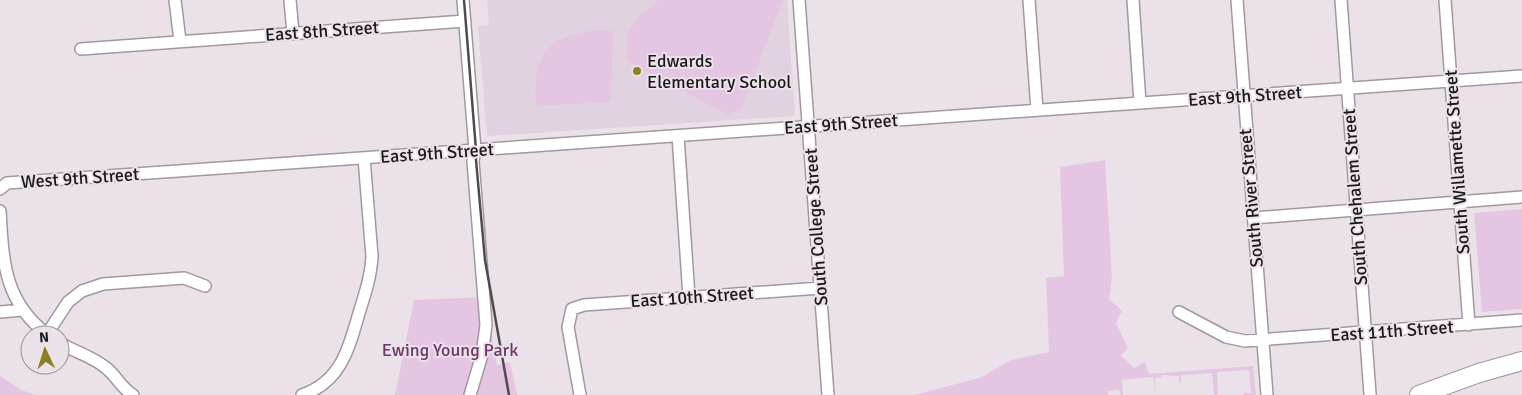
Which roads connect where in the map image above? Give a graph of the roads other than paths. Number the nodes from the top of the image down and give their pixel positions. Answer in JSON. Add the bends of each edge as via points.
{"nodes":[{"id":1,"x":175,"y":0,"type":"edge"},
{"id":2,"x":290,"y":0,"type":"edge"},
{"id":3,"x":463,"y":0,"type":"edge"},
{"id":4,"x":799,"y":0,"type":"edge"},
{"id":5,"x":1029,"y":0,"type":"edge"},
{"id":6,"x":1133,"y":0,"type":"edge"},
{"id":7,"x":1237,"y":0,"type":"edge"},
{"id":8,"x":1341,"y":0,"type":"edge"},
{"id":9,"x":1445,"y":0,"type":"edge"},
{"id":10,"x":465,"y":21,"type":"junction"},
{"id":11,"x":293,"y":33,"type":"junction"},
{"id":12,"x":180,"y":42,"type":"junction"},
{"id":13,"x":81,"y":48,"type":"dead end"},
{"id":14,"x":1522,"y":76,"type":"edge"},
{"id":15,"x":1451,"y":81,"type":"junction"},
{"id":16,"x":1348,"y":89,"type":"junction"},
{"id":17,"x":1243,"y":96,"type":"junction"},
{"id":18,"x":1140,"y":103,"type":"junction"},
{"id":19,"x":1037,"y":110,"type":"junction"},
{"id":20,"x":809,"y":126,"type":"junction"},
{"id":21,"x":678,"y":136,"type":"junction"},
{"id":22,"x":475,"y":150,"type":"junction"},
{"id":23,"x":364,"y":158,"type":"junction"},
{"id":24,"x":160,"y":172,"type":"joint"},
{"id":25,"x":0,"y":188,"type":"edge"},
{"id":26,"x":1522,"y":197,"type":"edge"},
{"id":27,"x":1460,"y":202,"type":"junction"},
{"id":28,"x":1356,"y":210,"type":"junction"},
{"id":29,"x":0,"y":211,"type":"edge"},
{"id":30,"x":1253,"y":218,"type":"junction"},
{"id":31,"x":205,"y":286,"type":"dead end"},
{"id":32,"x":820,"y":288,"type":"junction"},
{"id":33,"x":689,"y":297,"type":"junction"},
{"id":34,"x":23,"y":310,"type":"junction"},
{"id":35,"x":0,"y":312,"type":"edge"},
{"id":36,"x":1179,"y":312,"type":"dead end"},
{"id":37,"x":1522,"y":320,"type":"edge"},
{"id":38,"x":39,"y":325,"type":"edge"},
{"id":39,"x":54,"y":325,"type":"edge"},
{"id":40,"x":1469,"y":325,"type":"junction"},
{"id":41,"x":1365,"y":332,"type":"junction"},
{"id":42,"x":1263,"y":341,"type":"junction"},
{"id":43,"x":70,"y":347,"type":"edge"},
{"id":44,"x":1522,"y":361,"type":"edge"},
{"id":45,"x":1370,"y":394,"type":"dead end"},
{"id":46,"x":133,"y":395,"type":"edge"},
{"id":47,"x":302,"y":395,"type":"edge"},
{"id":48,"x":470,"y":395,"type":"edge"},
{"id":49,"x":580,"y":395,"type":"edge"},
{"id":50,"x":828,"y":395,"type":"edge"},
{"id":51,"x":1267,"y":395,"type":"edge"},
{"id":52,"x":1419,"y":395,"type":"edge"}],
"edges":[{"from":1,"to":12,"type":"street"},
{"from":2,"to":11,"type":"street"},
{"from":3,"to":10,"type":"street"},
{"from":4,"to":20,"type":"street","name":"South College Street"},
{"from":5,"to":19,"type":"street"},
{"from":6,"to":18,"type":"street"},
{"from":7,"to":17,"type":"street","name":"South River Street"},
{"from":8,"to":16,"type":"street","name":"South Chehalem Street"},
{"from":9,"to":15,"type":"street","name":"South Willamette Street"},
{"from":10,"to":11,"type":"street","name":"East 8th Street"},
{"from":10,"to":22,"type":"street"},
{"from":11,"to":12,"type":"street","name":"East 8th Street"},
{"from":12,"to":13,"type":"street","name":"East 8th Street"},
{"from":14,"to":15,"type":"street","name":"East 9th Street"},
{"from":15,"to":16,"type":"street","name":"East 9th Street"},
{"from":15,"to":27,"type":"street","name":"South Willamette Street"},
{"from":16,"to":17,"type":"street","name":"East 9th Street"},
{"from":16,"to":28,"type":"street","name":"South Chehalem Street"},
{"from":17,"to":18,"type":"street","name":"East 9th Street"},
{"from":17,"to":30,"type":"street","name":"South River Street"},
{"from":18,"to":19,"type":"street","name":"East 9th Street"},
{"from":19,"to":20,"type":"street","name":"East 9th Street"},
{"from":20,"to":21,"type":"street","name":"East 9th Street"},
{"from":20,"to":32,"type":"street","name":"South College Street"},
{"from":21,"to":22,"type":"street","name":"East 9th Street"},
{"from":21,"to":33,"type":"street"},
{"from":22,"to":23,"type":"street","name":"East 9th Street"},
{"from":22,"to":48,"type":"street","via":[[473,161],[486,324],[482,355]]},
{"from":23,"to":24,"type":"street","name":"East 9th Street"},
{"from":23,"to":47,"type":"street","via":[[372,256],[368,285],[348,350],[339,366],[330,378]]},
{"from":24,"to":25,"type":"street","name":"West 9th Street","via":[[7,184]]},
{"from":26,"to":27,"type":"street"},
{"from":27,"to":28,"type":"street"},
{"from":27,"to":40,"type":"street","name":"South Willamette Street"},
{"from":28,"to":30,"type":"street"},
{"from":28,"to":41,"type":"street","name":"South Chehalem Street"},
{"from":29,"to":34,"type":"street","via":[[6,271],[11,289]]},
{"from":30,"to":42,"type":"street","name":"South River Street"},
{"from":31,"to":39,"type":"street","via":[[184,278],[103,284],[82,291],[68,302]]},
{"from":32,"to":33,"type":"street","name":"East 10th Street"},
{"from":32,"to":50,"type":"street","name":"South College Street"},
{"from":33,"to":49,"type":"street","name":"East 10th Street","via":[[584,305],[572,310],[568,326]]},
{"from":34,"to":35,"type":"street"},
{"from":34,"to":38,"type":"street"},
{"from":36,"to":42,"type":"street","name":"East 11th Street","via":[[1226,337]]},
{"from":37,"to":40,"type":"street","name":"East 11th Street"},
{"from":40,"to":41,"type":"street","name":"East 11th Street"},
{"from":41,"to":42,"type":"street","name":"East 11th Street"},
{"from":41,"to":45,"type":"street","name":"South Chehalem Street"},
{"from":42,"to":51,"type":"street","name":"South River Street"},
{"from":43,"to":46,"type":"street","via":[[109,370]]},
{"from":44,"to":52,"type":"highway"}]}
